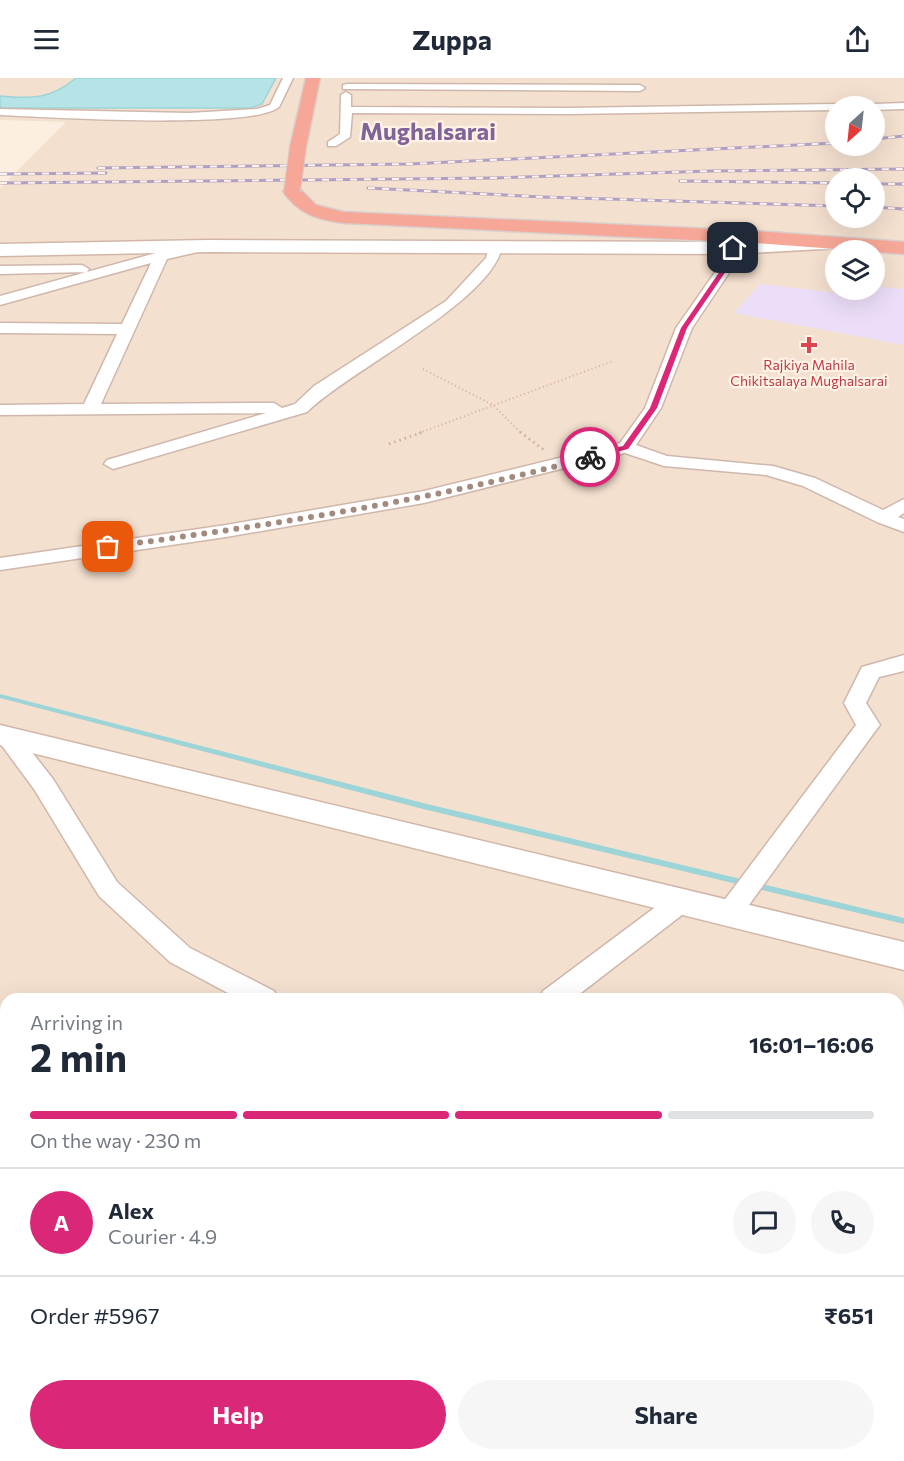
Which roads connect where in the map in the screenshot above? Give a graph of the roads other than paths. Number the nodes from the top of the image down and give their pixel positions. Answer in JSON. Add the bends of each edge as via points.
{"nodes":[{"id":1,"x":288,"y":78,"type":"edge"},
{"id":2,"x":313,"y":78,"type":"edge"},
{"id":3,"x":347,"y":82,"type":"edge"},
{"id":4,"x":639,"y":83,"type":"edge"},
{"id":5,"x":493,"y":87,"type":"junction"},
{"id":6,"x":904,"y":106,"type":"edge"},
{"id":7,"x":825,"y":107,"type":"edge"},
{"id":8,"x":885,"y":107,"type":"edge"},
{"id":9,"x":345,"y":110,"type":"junction"},
{"id":10,"x":659,"y":110,"type":"junction"},
{"id":11,"x":498,"y":111,"type":"junction"},
{"id":12,"x":0,"y":112,"type":"edge"},
{"id":13,"x":332,"y":144,"type":"dead end"},
{"id":14,"x":825,"y":243,"type":"edge"},
{"id":15,"x":885,"y":243,"type":"edge"},
{"id":16,"x":904,"y":243,"type":"edge"},
{"id":17,"x":825,"y":245,"type":"edge"},
{"id":18,"x":208,"y":246,"type":"junction"},
{"id":19,"x":495,"y":246,"type":"junction"},
{"id":20,"x":885,"y":247,"type":"edge"},
{"id":21,"x":733,"y":248,"type":"junction"},
{"id":22,"x":904,"y":248,"type":"edge"},
{"id":23,"x":0,"y":250,"type":"edge"},
{"id":24,"x":160,"y":256,"type":"junction"},
{"id":25,"x":0,"y":270,"type":"edge"},
{"id":26,"x":108,"y":271,"type":"junction"},
{"id":27,"x":0,"y":301,"type":"edge"},
{"id":28,"x":0,"y":328,"type":"edge"},
{"id":29,"x":127,"y":329,"type":"junction"},
{"id":30,"x":301,"y":408,"type":"junction"},
{"id":31,"x":90,"y":409,"type":"junction"},
{"id":32,"x":0,"y":410,"type":"edge"},
{"id":33,"x":626,"y":447,"type":"junction"},
{"id":34,"x":113,"y":464,"type":"dead end"},
{"id":35,"x":904,"y":505,"type":"edge"},
{"id":36,"x":884,"y":518,"type":"junction"},
{"id":37,"x":904,"y":526,"type":"edge"},
{"id":38,"x":0,"y":564,"type":"edge"},
{"id":39,"x":904,"y":662,"type":"edge"},
{"id":40,"x":4,"y":736,"type":"edge"},
{"id":41,"x":743,"y":894,"type":"junction"},
{"id":42,"x":682,"y":901,"type":"junction"},
{"id":43,"x":904,"y":956,"type":"edge"},
{"id":44,"x":253,"y":993,"type":"edge"},
{"id":45,"x":561,"y":993,"type":"edge"}],
"edges":[{"from":1,"to":12,"type":"street","via":[[274,107],[254,114]]},
{"from":2,"to":14,"type":"highway","bridge":true,"via":[[292,191],[312,211],[353,218]]},
{"from":3,"to":5,"type":"street"},
{"from":3,"to":9,"type":"street"},
{"from":4,"to":5,"type":"street"},
{"from":4,"to":10,"type":"street"},
{"from":5,"to":11,"type":"street"},
{"from":6,"to":8,"type":"street"},
{"from":7,"to":10,"type":"street"},
{"from":9,"to":11,"type":"street"},
{"from":9,"to":13,"type":"street","via":[[346,135]]},
{"from":10,"to":11,"type":"street"},
{"from":15,"to":16,"type":"highway"},
{"from":17,"to":21,"type":"street"},
{"from":18,"to":19,"type":"street"},
{"from":18,"to":23,"type":"street"},
{"from":18,"to":24,"type":"street"},
{"from":19,"to":21,"type":"street"},
{"from":19,"to":30,"type":"street","via":[[493,259],[451,304],[320,390]]},
{"from":20,"to":22,"type":"highway"},
{"from":21,"to":33,"type":"street","via":[[732,258],[684,328],[653,408]]},
{"from":24,"to":26,"type":"street"},
{"from":24,"to":29,"type":"street"},
{"from":25,"to":26,"type":"street"},
{"from":26,"to":27,"type":"street"},
{"from":28,"to":29,"type":"street"},
{"from":29,"to":31,"type":"street"},
{"from":30,"to":31,"type":"street"},
{"from":30,"to":34,"type":"street"},
{"from":31,"to":32,"type":"street"},
{"from":33,"to":36,"type":"street","via":[[664,461],[767,470],[809,482]]},
{"from":33,"to":38,"type":"street","via":[[424,497]]},
{"from":35,"to":36,"type":"street"},
{"from":36,"to":37,"type":"street"},
{"from":39,"to":41,"type":"street","via":[[870,672],[855,703],[868,725]]},
{"from":40,"to":42,"type":"street"},
{"from":40,"to":44,"type":"street","via":[[44,785],[108,889],[180,955]]},
{"from":41,"to":42,"type":"street"},
{"from":41,"to":43,"type":"street"},
{"from":42,"to":45,"type":"street"}]}
